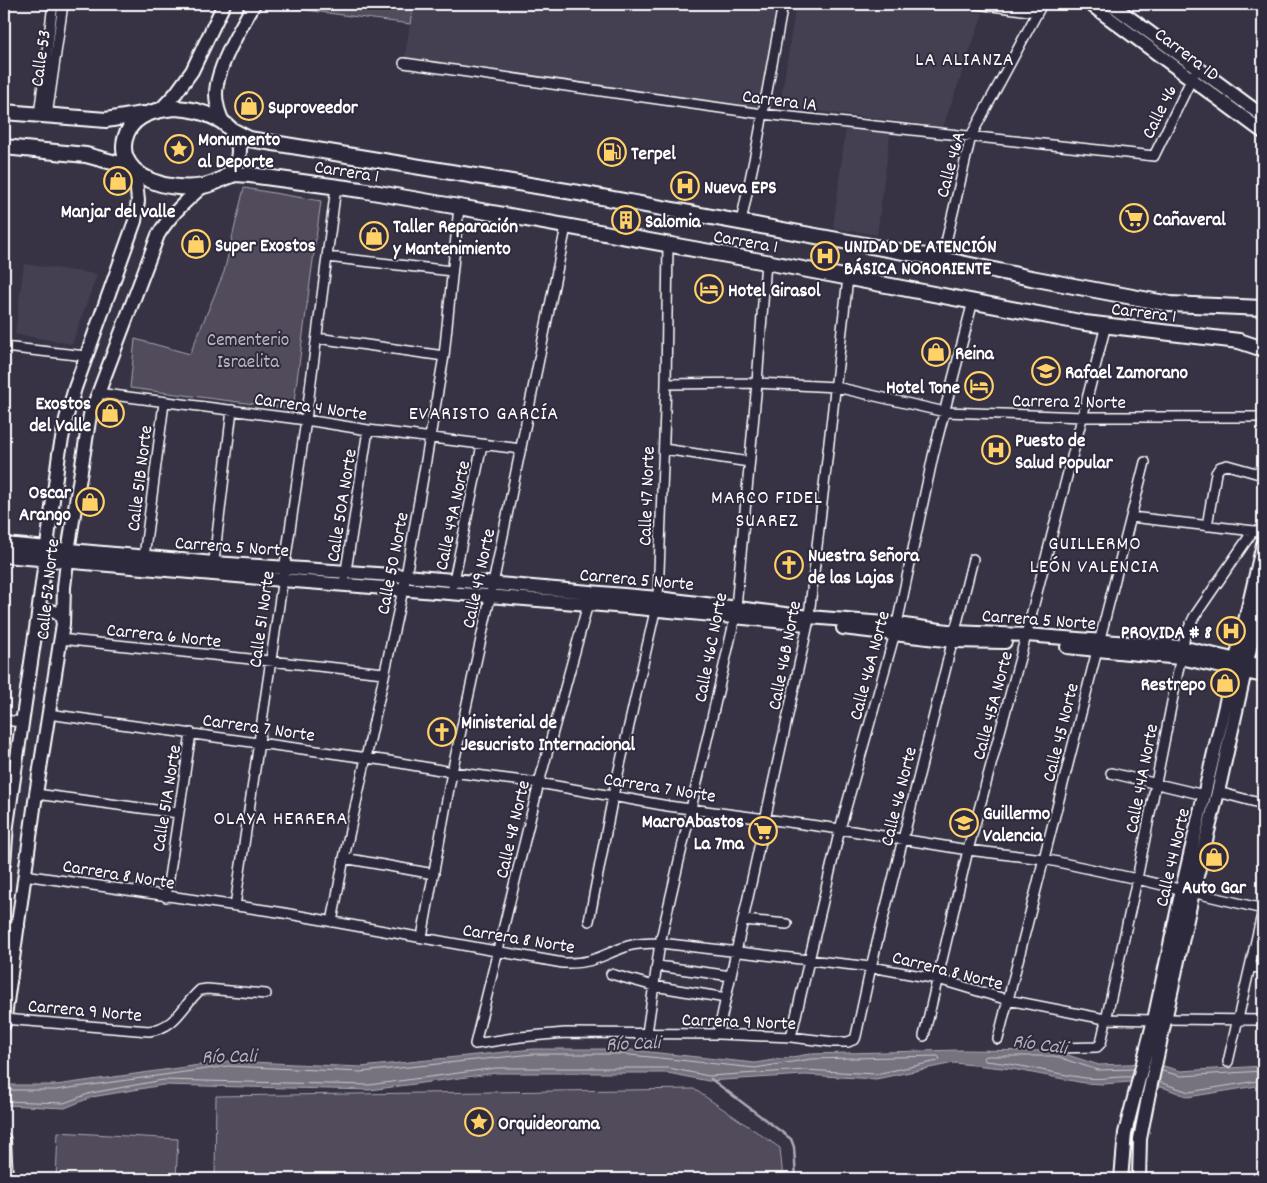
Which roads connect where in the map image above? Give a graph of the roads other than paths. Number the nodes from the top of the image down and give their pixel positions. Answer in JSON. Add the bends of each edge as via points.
{"nodes":[{"id":1,"x":54,"y":4,"type":"edge"},
{"id":2,"x":63,"y":4,"type":"edge"},
{"id":3,"x":224,"y":4,"type":"edge"},
{"id":4,"x":254,"y":4,"type":"edge"},
{"id":5,"x":783,"y":4,"type":"edge"},
{"id":6,"x":977,"y":4,"type":"edge"},
{"id":7,"x":1090,"y":4,"type":"edge"},
{"id":8,"x":1110,"y":4,"type":"edge"},
{"id":9,"x":1040,"y":8,"type":"edge"},
{"id":10,"x":404,"y":62,"type":"dead end"},
{"id":11,"x":1194,"y":74,"type":"junction"},
{"id":12,"x":160,"y":110,"type":"junction"},
{"id":13,"x":4,"y":112,"type":"edge"},
{"id":14,"x":146,"y":114,"type":"junction"},
{"id":15,"x":763,"y":114,"type":"junction"},
{"id":16,"x":43,"y":115,"type":"junction"},
{"id":17,"x":1263,"y":116,"type":"edge"},
{"id":18,"x":227,"y":126,"type":"junction"},
{"id":19,"x":1263,"y":132,"type":"edge"},
{"id":20,"x":971,"y":136,"type":"junction"},
{"id":21,"x":4,"y":147,"type":"edge"},
{"id":22,"x":1154,"y":156,"type":"joint"},
{"id":23,"x":133,"y":168,"type":"junction"},
{"id":24,"x":222,"y":179,"type":"junction"},
{"id":25,"x":203,"y":186,"type":"junction"},
{"id":26,"x":336,"y":187,"type":"junction"},
{"id":27,"x":459,"y":207,"type":"junction"},
{"id":28,"x":741,"y":222,"type":"junction"},
{"id":29,"x":566,"y":227,"type":"junction"},
{"id":30,"x":668,"y":245,"type":"junction"},
{"id":31,"x":327,"y":257,"type":"junction"},
{"id":32,"x":942,"y":259,"type":"junction"},
{"id":33,"x":766,"y":262,"type":"junction"},
{"id":34,"x":452,"y":271,"type":"junction"},
{"id":35,"x":848,"y":278,"type":"junction"},
{"id":36,"x":973,"y":301,"type":"junction"},
{"id":37,"x":1263,"y":308,"type":"edge"},
{"id":38,"x":1106,"y":325,"type":"junction"},
{"id":39,"x":317,"y":338,"type":"junction"},
{"id":40,"x":1239,"y":341,"type":"junction"},
{"id":41,"x":4,"y":346,"type":"edge"},
{"id":42,"x":1263,"y":349,"type":"edge"},
{"id":43,"x":86,"y":356,"type":"junction"},
{"id":44,"x":444,"y":356,"type":"junction"},
{"id":45,"x":1263,"y":356,"type":"edge"},
{"id":46,"x":757,"y":382,"type":"junction"},
{"id":47,"x":666,"y":384,"type":"junction"},
{"id":48,"x":836,"y":387,"type":"junction"},
{"id":49,"x":97,"y":393,"type":"junction"},
{"id":50,"x":164,"y":403,"type":"junction"},
{"id":51,"x":232,"y":410,"type":"junction"},
{"id":52,"x":945,"y":412,"type":"junction"},
{"id":53,"x":1083,"y":417,"type":"junction"},
{"id":54,"x":1263,"y":418,"type":"edge"},
{"id":55,"x":306,"y":420,"type":"junction"},
{"id":56,"x":368,"y":430,"type":"junction"},
{"id":57,"x":430,"y":438,"type":"junction"},
{"id":58,"x":482,"y":445,"type":"junction"},
{"id":59,"x":521,"y":449,"type":"junction"},
{"id":60,"x":664,"y":449,"type":"junction"},
{"id":61,"x":59,"y":454,"type":"junction"},
{"id":62,"x":749,"y":462,"type":"junction"},
{"id":63,"x":1145,"y":462,"type":"dead end"},
{"id":64,"x":82,"y":463,"type":"junction"},
{"id":65,"x":1263,"y":475,"type":"edge"},
{"id":66,"x":1131,"y":517,"type":"junction"},
{"id":67,"x":1207,"y":526,"type":"junction"},
{"id":68,"x":1253,"y":531,"type":"junction"},
{"id":69,"x":1263,"y":532,"type":"edge"},
{"id":70,"x":4,"y":544,"type":"edge"},
{"id":71,"x":1263,"y":544,"type":"edge"},
{"id":72,"x":57,"y":555,"type":"junction"},
{"id":73,"x":4,"y":556,"type":"edge"},
{"id":74,"x":144,"y":557,"type":"junction"},
{"id":75,"x":973,"y":559,"type":"dead end"},
{"id":76,"x":213,"y":568,"type":"junction"},
{"id":77,"x":283,"y":574,"type":"junction"},
{"id":78,"x":345,"y":578,"type":"junction"},
{"id":79,"x":404,"y":583,"type":"junction"},
{"id":80,"x":452,"y":587,"type":"junction"},
{"id":81,"x":492,"y":590,"type":"junction"},
{"id":82,"x":1263,"y":591,"type":"edge"},
{"id":83,"x":589,"y":598,"type":"junction"},
{"id":84,"x":657,"y":604,"type":"junction"},
{"id":85,"x":735,"y":613,"type":"junction"},
{"id":86,"x":809,"y":620,"type":"junction"},
{"id":87,"x":37,"y":622,"type":"junction"},
{"id":88,"x":62,"y":624,"type":"junction"},
{"id":89,"x":896,"y":629,"type":"junction"},
{"id":90,"x":954,"y":636,"type":"junction"},
{"id":91,"x":60,"y":639,"type":"junction"},
{"id":92,"x":1025,"y":639,"type":"junction"},
{"id":93,"x":1098,"y":645,"type":"junction"},
{"id":94,"x":1181,"y":653,"type":"junction"},
{"id":95,"x":271,"y":662,"type":"junction"},
{"id":96,"x":1240,"y":665,"type":"junction"},
{"id":97,"x":1263,"y":666,"type":"edge"},
{"id":98,"x":384,"y":673,"type":"junction"},
{"id":99,"x":1263,"y":676,"type":"edge"},
{"id":100,"x":48,"y":714,"type":"junction"},
{"id":101,"x":4,"y":720,"type":"edge"},
{"id":102,"x":22,"y":722,"type":"junction"},
{"id":103,"x":191,"y":732,"type":"junction"},
{"id":104,"x":260,"y":742,"type":"junction"},
{"id":105,"x":366,"y":758,"type":"junction"},
{"id":106,"x":452,"y":772,"type":"junction"},
{"id":107,"x":1111,"y":773,"type":"dead end"},
{"id":108,"x":539,"y":782,"type":"junction"},
{"id":109,"x":1156,"y":784,"type":"junction"},
{"id":110,"x":1218,"y":792,"type":"junction"},
{"id":111,"x":36,"y":794,"type":"junction"},
{"id":112,"x":1204,"y":795,"type":"junction"},
{"id":113,"x":613,"y":796,"type":"junction"},
{"id":114,"x":1263,"y":804,"type":"edge"},
{"id":115,"x":691,"y":809,"type":"junction"},
{"id":116,"x":178,"y":813,"type":"junction"},
{"id":117,"x":765,"y":819,"type":"junction"},
{"id":118,"x":840,"y":829,"type":"junction"},
{"id":119,"x":903,"y":840,"type":"junction"},
{"id":120,"x":968,"y":850,"type":"junction"},
{"id":121,"x":344,"y":858,"type":"junction"},
{"id":122,"x":1044,"y":859,"type":"junction"},
{"id":123,"x":4,"y":863,"type":"edge"},
{"id":124,"x":434,"y":874,"type":"junction"},
{"id":125,"x":24,"y":875,"type":"junction"},
{"id":126,"x":1137,"y":879,"type":"junction"},
{"id":127,"x":1188,"y":891,"type":"junction"},
{"id":128,"x":166,"y":897,"type":"junction"},
{"id":129,"x":235,"y":906,"type":"junction"},
{"id":130,"x":1263,"y":910,"type":"edge"},
{"id":131,"x":744,"y":920,"type":"junction"},
{"id":132,"x":589,"y":921,"type":"dead end"},
{"id":133,"x":332,"y":922,"type":"junction"},
{"id":134,"x":787,"y":924,"type":"dead end"},
{"id":135,"x":18,"y":926,"type":"junction"},
{"id":136,"x":4,"y":929,"type":"edge"},
{"id":137,"x":422,"y":937,"type":"junction"},
{"id":138,"x":660,"y":943,"type":"junction"},
{"id":139,"x":737,"y":951,"type":"junction"},
{"id":140,"x":499,"y":952,"type":"junction"},
{"id":141,"x":809,"y":961,"type":"junction"},
{"id":142,"x":658,"y":966,"type":"junction"},
{"id":143,"x":871,"y":967,"type":"junction"},
{"id":144,"x":1250,"y":967,"type":"junction"},
{"id":145,"x":1263,"y":968,"type":"edge"},
{"id":146,"x":611,"y":974,"type":"dead end"},
{"id":147,"x":732,"y":976,"type":"junction"},
{"id":148,"x":938,"y":979,"type":"junction"},
{"id":149,"x":654,"y":986,"type":"junction"},
{"id":150,"x":266,"y":994,"type":"dead end"},
{"id":151,"x":726,"y":998,"type":"junction"},
{"id":152,"x":1008,"y":1000,"type":"junction"},
{"id":153,"x":4,"y":1018,"type":"edge"},
{"id":154,"x":1106,"y":1019,"type":"junction"},
{"id":155,"x":1160,"y":1020,"type":"junction"},
{"id":156,"x":1238,"y":1020,"type":"junction"},
{"id":157,"x":1263,"y":1020,"type":"edge"},
{"id":158,"x":4,"y":1024,"type":"edge"},
{"id":159,"x":647,"y":1033,"type":"junction"},
{"id":160,"x":718,"y":1034,"type":"junction"},
{"id":161,"x":924,"y":1036,"type":"dead end"},
{"id":162,"x":792,"y":1037,"type":"junction"},
{"id":163,"x":998,"y":1039,"type":"dead end"},
{"id":164,"x":853,"y":1040,"type":"joint"},
{"id":165,"x":475,"y":1044,"type":"joint"},
{"id":166,"x":1060,"y":1048,"type":"dead end"},
{"id":167,"x":1152,"y":1051,"type":"junction"},
{"id":168,"x":1228,"y":1062,"type":"dead end"},
{"id":169,"x":4,"y":1140,"type":"edge"},
{"id":170,"x":5,"y":1158,"type":"junction"},
{"id":171,"x":6,"y":1179,"type":"edge"},
{"id":172,"x":12,"y":1179,"type":"edge"},
{"id":173,"x":1121,"y":1179,"type":"edge"},
{"id":174,"x":1139,"y":1179,"type":"edge"}],
"edges":[{"from":1,"to":16,"type":"street","name":"Calle 53"},
{"from":2,"to":16,"type":"street","name":"Calle 53"},
{"from":3,"to":12,"type":"main road","via":[[192,71]]},
{"from":4,"to":18,"type":"main road","via":[[237,33],[216,84],[216,102]]},
{"from":5,"to":15,"type":"street"},
{"from":6,"to":9,"type":"street"},
{"from":7,"to":11,"type":"main road","name":"Carrera 1D"},
{"from":8,"to":11,"type":"main road","name":"Carrera 1D"},
{"from":9,"to":20,"type":"street","name":"Calle 46A"},
{"from":10,"to":15,"type":"street","name":"Carrera 1A"},
{"from":11,"to":17,"type":"main road","name":"Carrera 1D"},
{"from":11,"to":19,"type":"main road","name":"Carrera 1D"},
{"from":11,"to":22,"type":"street","name":"Calle 46"},
{"from":12,"to":14,"type":"main road"},
{"from":12,"to":18,"type":"main road","via":[[196,111]]},
{"from":13,"to":16,"type":"main road"},
{"from":14,"to":16,"type":"main road","via":[[106,120]]},
{"from":14,"to":23,"type":"main road","via":[[131,126],[126,137],[126,156]]},
{"from":15,"to":20,"type":"street","name":"Carrera 1A"},
{"from":15,"to":28,"type":"street"},
{"from":18,"to":24,"type":"main road","via":[[238,143],[238,158]]},
{"from":18,"to":28,"type":"main road","name":"Carrera 1","via":[[249,139]]},
{"from":20,"to":22,"type":"street","name":"Carrera 1A"},
{"from":20,"to":32,"type":"street","name":"Calle 46A"},
{"from":21,"to":23,"type":"main road","via":[[86,155]]},
{"from":23,"to":25,"type":"main road","via":[[156,182],[172,187]]},
{"from":23,"to":43,"type":"main road","name":"Calle 52 Norte","via":[[138,201],[135,222]]},
{"from":24,"to":25,"type":"main road"},
{"from":24,"to":26,"type":"main road","name":"Carrera 1","via":[[235,174],[250,175]]},
{"from":25,"to":49,"type":"main road","name":"Calle 52 Norte","via":[[175,212],[158,235]]},
{"from":26,"to":27,"type":"main road","name":"Carrera 1"},
{"from":26,"to":31,"type":"street","name":"Calle 51 Norte"},
{"from":27,"to":29,"type":"main road","name":"Carrera 1"},
{"from":27,"to":34,"type":"street","name":"Calle 50 Norte"},
{"from":28,"to":32,"type":"main road","name":"Carrera 1"},
{"from":29,"to":30,"type":"main road","name":"Carrera 1"},
{"from":29,"to":59,"type":"street","name":"Calle 49 Norte"},
{"from":30,"to":33,"type":"main road","name":"Carrera 1"},
{"from":30,"to":47,"type":"street","name":"Calle 47 Norte"},
{"from":31,"to":34,"type":"street"},
{"from":31,"to":39,"type":"street","name":"Calle 51 Norte"},
{"from":32,"to":37,"type":"main road","name":"Carrera 1","via":[[1170,304]]},
{"from":33,"to":35,"type":"main road","name":"Carrera 1"},
{"from":33,"to":46,"type":"street","name":"Calle 46C Norte"},
{"from":34,"to":44,"type":"street","name":"Calle 50 Norte"},
{"from":35,"to":36,"type":"main road","name":"Carrera 1"},
{"from":35,"to":48,"type":"street","name":"Calle 46B Norte"},
{"from":36,"to":38,"type":"main road","name":"Carrera 1"},
{"from":36,"to":52,"type":"street","name":"Calle 46A Norte"},
{"from":38,"to":40,"type":"main road","name":"Carrera 1"},
{"from":38,"to":53,"type":"street","name":"Calle 45A Norte"},
{"from":39,"to":44,"type":"street"},
{"from":39,"to":55,"type":"street","name":"Calle 51 Norte"},
{"from":40,"to":42,"type":"main road","name":"Carrera 1"},
{"from":40,"to":45,"type":"main road"},
{"from":41,"to":43,"type":"street"},
{"from":43,"to":61,"type":"main road","name":"Calle 52 Norte","via":[[66,419]]},
{"from":44,"to":57,"type":"street","name":"Calle 50 Norte"},
{"from":46,"to":47,"type":"street","name":"Carrera 2 Norte"},
{"from":46,"to":48,"type":"street","name":"Carrera 2 Norte"},
{"from":46,"to":62,"type":"street","name":"Calle 46C Norte"},
{"from":47,"to":60,"type":"street","name":"Calle 47 Norte"},
{"from":48,"to":52,"type":"street","name":"Carrera 2 Norte"},
{"from":48,"to":86,"type":"street","name":"Calle 46B Norte"},
{"from":49,"to":50,"type":"street","name":"Carrera 4 Norte"},
{"from":49,"to":64,"type":"main road","name":"Calle 52 Norte"},
{"from":50,"to":51,"type":"street","name":"Carrera 4 Norte"},
{"from":50,"to":74,"type":"street","name":"Calle 51B Norte"},
{"from":51,"to":55,"type":"street","name":"Carrera 4 Norte"},
{"from":51,"to":76,"type":"street"},
{"from":52,"to":53,"type":"street","name":"Carrera 2 Norte"},
{"from":52,"to":89,"type":"street","name":"Calle 46A Norte"},
{"from":53,"to":54,"type":"street","name":"Carrera 2 Norte"},
{"from":53,"to":92,"type":"street","name":"Calle 45A Norte"},
{"from":55,"to":56,"type":"street","name":"Carrera 4 Norte"},
{"from":55,"to":77,"type":"street","name":"Calle 51 Norte"},
{"from":56,"to":57,"type":"street","name":"Carrera 4 Norte"},
{"from":56,"to":78,"type":"street","name":"Calle 50A Norte"},
{"from":57,"to":58,"type":"street","name":"Carrera 4 Norte"},
{"from":57,"to":79,"type":"street","name":"Calle 50 Norte"},
{"from":58,"to":59,"type":"street","name":"Carrera 4 Norte"},
{"from":58,"to":80,"type":"street","name":"Calle 49A Norte"},
{"from":59,"to":81,"type":"street","name":"Calle 49 Norte"},
{"from":60,"to":62,"type":"street"},
{"from":60,"to":84,"type":"street","name":"Calle 47 Norte"},
{"from":61,"to":64,"type":"main road","via":[[59,468],[66,475],[77,473]]},
{"from":61,"to":72,"type":"main road","name":"Calle 52 Norte","via":[[50,520]]},
{"from":62,"to":85,"type":"street","name":"Calle 46C Norte"},
{"from":63,"to":66,"type":"street","name":"Calle 45 Norte"},
{"from":64,"to":72,"type":"main road","name":"Calle 52 Norte"},
{"from":65,"to":67,"type":"street","via":[[1227,465],[1220,467],[1216,473]]},
{"from":66,"to":67,"type":"street"},
{"from":66,"to":93,"type":"street","name":"Calle 45 Norte"},
{"from":67,"to":68,"type":"street"},
{"from":68,"to":69,"type":"street"},
{"from":68,"to":94,"type":"street","name":"Calle 44A Norte","via":[[1194,616]]},
{"from":70,"to":72,"type":"main road","name":"Carrera 5 Norte"},
{"from":71,"to":96,"type":"main road","name":"Calle 44 Norte"},
{"from":72,"to":73,"type":"main road","name":"Carrera 5 Norte"},
{"from":72,"to":74,"type":"main road","name":"Carrera 5 Norte"},
{"from":72,"to":76,"type":"main road","name":"Carrera 5 Norte"},
{"from":72,"to":87,"type":"main road","name":"Calle 52 Norte"},
{"from":72,"to":88,"type":"main road","name":"Calle 52 Norte","via":[[64,587]]},
{"from":74,"to":76,"type":"main road","name":"Carrera 5 Norte"},
{"from":75,"to":90,"type":"street","name":"Calle 46 Norte"},
{"from":76,"to":77,"type":"main road","name":"Carrera 5 Norte"},
{"from":77,"to":78,"type":"main road","name":"Carrera 5 Norte"},
{"from":77,"to":95,"type":"street","name":"Calle 51 Norte"},
{"from":78,"to":79,"type":"main road","name":"Carrera 5 Norte"},
{"from":79,"to":80,"type":"main road","name":"Carrera 5 Norte"},
{"from":79,"to":98,"type":"street","name":"Calle 50 Norte"},
{"from":80,"to":81,"type":"main road","name":"Carrera 5 Norte"},
{"from":81,"to":83,"type":"main road","name":"Carrera 5 Norte"},
{"from":81,"to":106,"type":"street","name":"Calle 49 Norte"},
{"from":82,"to":96,"type":"main road","name":"Calle 44 Norte"},
{"from":83,"to":84,"type":"main road","name":"Carrera 5 Norte"},
{"from":83,"to":108,"type":"street","name":"Calle 48 Norte"},
{"from":84,"to":85,"type":"main road","name":"Carrera 5 Norte"},
{"from":84,"to":113,"type":"street","name":"Calle 47 Norte"},
{"from":85,"to":86,"type":"main road","name":"Carrera 5 Norte"},
{"from":85,"to":115,"type":"street","name":"Calle 46C Norte"},
{"from":86,"to":89,"type":"main road","name":"Carrera 5 Norte"},
{"from":86,"to":117,"type":"street","name":"Calle 46B Norte"},
{"from":87,"to":88,"type":"main road","via":[[43,613],[50,611],[60,615]]},
{"from":87,"to":102,"type":"main road","name":"Calle 52 Norte"},
{"from":88,"to":91,"type":"main road","name":"Calle 52 Norte"},
{"from":89,"to":90,"type":"main road","name":"Carrera 5 Norte"},
{"from":89,"to":118,"type":"street","name":"Calle 46A Norte"},
{"from":90,"to":92,"type":"main road","name":"Carrera 5 Norte"},
{"from":90,"to":119,"type":"street","name":"Calle 46 Norte"},
{"from":91,"to":95,"type":"street","name":"Carrera 6 Norte"},
{"from":91,"to":100,"type":"main road","name":"Calle 52 Norte"},
{"from":92,"to":93,"type":"main road","name":"Carrera 5 Norte"},
{"from":92,"to":120,"type":"street","name":"Calle 45A Norte"},
{"from":93,"to":94,"type":"main road","name":"Carrera 5 Norte"},
{"from":93,"to":122,"type":"street","name":"Calle 45 Norte"},
{"from":94,"to":96,"type":"main road","name":"Carrera 5 Norte"},
{"from":94,"to":109,"type":"street","name":"Calle 44A Norte"},
{"from":95,"to":98,"type":"street","name":"Carrera 6 Norte"},
{"from":95,"to":104,"type":"street","name":"Calle 51 Norte"},
{"from":96,"to":97,"type":"main road","name":"Carrera 5 Norte"},
{"from":96,"to":99,"type":"main road","name":"Carrera 5 Norte"},
{"from":96,"to":110,"type":"main road","name":"Calle 44 Norte"},
{"from":96,"to":112,"type":"main road","name":"Calle 44 Norte"},
{"from":98,"to":105,"type":"street","name":"Calle 50 Norte"},
{"from":100,"to":103,"type":"street","name":"Carrera 7 Norte"},
{"from":100,"to":111,"type":"main road","name":"Calle 52 Norte"},
{"from":101,"to":102,"type":"street"},
{"from":102,"to":123,"type":"main road","name":"Calle 52 Norte"},
{"from":103,"to":104,"type":"street","name":"Carrera 7 Norte"},
{"from":103,"to":116,"type":"street","name":"Calle 51A Norte"},
{"from":104,"to":105,"type":"street","name":"Carrera 7 Norte"},
{"from":104,"to":129,"type":"street","name":"Calle 51 Norte"},
{"from":105,"to":106,"type":"street","name":"Carrera 7 Norte"},
{"from":105,"to":121,"type":"street","name":"Calle 50 Norte"},
{"from":106,"to":108,"type":"street","name":"Carrera 7 Norte"},
{"from":106,"to":124,"type":"street","name":"Calle 49 Norte"},
{"from":107,"to":109,"type":"street"},
{"from":108,"to":113,"type":"street","name":"Carrera 7 Norte"},
{"from":108,"to":140,"type":"street","name":"Calle 48 Norte"},
{"from":109,"to":112,"type":"street"},
{"from":109,"to":126,"type":"street","name":"Calle 44A Norte"},
{"from":110,"to":114,"type":"street"},
{"from":110,"to":127,"type":"main road","name":"Calle 44 Norte"},
{"from":111,"to":116,"type":"street"},
{"from":111,"to":125,"type":"main road","name":"Calle 52 Norte"},
{"from":112,"to":127,"type":"main road","name":"Calle 44 Norte"},
{"from":113,"to":115,"type":"street","name":"Carrera 7 Norte"},
{"from":113,"to":132,"type":"street","name":"Calle 47 Norte"},
{"from":115,"to":117,"type":"street","name":"Carrera 7 Norte"},
{"from":115,"to":138,"type":"street","name":"Calle 46C Norte"},
{"from":116,"to":128,"type":"street","name":"Calle 51A Norte"},
{"from":117,"to":118,"type":"street","name":"Carrera 7 Norte"},
{"from":117,"to":131,"type":"street","name":"Calle 46B Norte"},
{"from":118,"to":119,"type":"street","name":"Carrera 7 Norte"},
{"from":118,"to":141,"type":"street","name":"Calle 46A Norte"},
{"from":119,"to":120,"type":"street","name":"Carrera 7 Norte"},
{"from":119,"to":143,"type":"street","name":"Calle 46 Norte"},
{"from":120,"to":122,"type":"street","name":"Carrera 7 Norte"},
{"from":120,"to":148,"type":"street","name":"Calle 45A Norte"},
{"from":121,"to":124,"type":"street"},
{"from":121,"to":133,"type":"street","name":"Calle 50 Norte"},
{"from":122,"to":126,"type":"street","name":"Carrera 7 Norte"},
{"from":122,"to":152,"type":"street","name":"Calle 45 Norte"},
{"from":124,"to":137,"type":"street","name":"Calle 49 Norte"},
{"from":125,"to":128,"type":"street","name":"Carrera 8 Norte"},
{"from":125,"to":135,"type":"main road","name":"Calle 52 Norte"},
{"from":126,"to":127,"type":"street","name":"Carrera 7 Norte"},
{"from":126,"to":154,"type":"street","name":"Calle 44A Norte"},
{"from":127,"to":130,"type":"street","name":"Carrera 7 Norte"},
{"from":127,"to":155,"type":"main road","name":"Calle 44 Norte"},
{"from":128,"to":129,"type":"street","name":"Carrera 8 Norte"},
{"from":129,"to":133,"type":"street","name":"Carrera 8 Norte"},
{"from":130,"to":144,"type":"street"},
{"from":131,"to":134,"type":"street"},
{"from":131,"to":139,"type":"street","name":"Calle 46B Norte"},
{"from":133,"to":137,"type":"street","name":"Carrera 8 Norte"},
{"from":135,"to":136,"type":"main road","via":[[12,930]]},
{"from":135,"to":153,"type":"main road","name":"Calle 52 Norte"},
{"from":137,"to":140,"type":"street","name":"Carrera 8 Norte"},
{"from":138,"to":139,"type":"street","name":"Carrera 8 Norte"},
{"from":138,"to":140,"type":"street","name":"Carrera 8 Norte","via":[[628,946],[580,964]]},
{"from":138,"to":142,"type":"street","name":"Calle 46C Norte"},
{"from":139,"to":141,"type":"street","name":"Carrera 8 Norte"},
{"from":139,"to":147,"type":"street","name":"Calle 46B Norte"},
{"from":140,"to":165,"type":"street","name":"Calle 48 Norte"},
{"from":141,"to":143,"type":"street","name":"Carrera 8 Norte"},
{"from":141,"to":162,"type":"street","name":"Calle 46A Norte"},
{"from":142,"to":147,"type":"street"},
{"from":142,"to":149,"type":"street","name":"Calle 46C Norte"},
{"from":143,"to":148,"type":"street","name":"Carrera 8 Norte"},
{"from":143,"to":164,"type":"street","name":"Calle 46 Norte"},
{"from":144,"to":145,"type":"street"},
{"from":144,"to":156,"type":"street"},
{"from":146,"to":149,"type":"street"},
{"from":147,"to":151,"type":"street","name":"Calle 46B Norte"},
{"from":148,"to":152,"type":"street","name":"Carrera 8 Norte"},
{"from":148,"to":161,"type":"street","name":"Calle 45A Norte"},
{"from":149,"to":151,"type":"street"},
{"from":149,"to":159,"type":"street","name":"Calle 46C Norte"},
{"from":150,"to":153,"type":"street","name":"Carrera 9 Norte","via":[[200,990],[172,1023],[149,1031]]},
{"from":151,"to":160,"type":"street","name":"Calle 46B Norte"},
{"from":152,"to":154,"type":"street","name":"Carrera 8 Norte"},
{"from":152,"to":163,"type":"street","name":"Calle 45 Norte"},
{"from":153,"to":158,"type":"main road","name":"Calle 52 Norte"},
{"from":154,"to":155,"type":"street","name":"Carrera 8 Norte"},
{"from":154,"to":166,"type":"street","name":"Calle 44A Norte","via":[[1101,1044],[1097,1047]]},
{"from":155,"to":156,"type":"street","name":"Carrera 8 Norte"},
{"from":155,"to":167,"type":"main road","name":"Calle 44 Norte"},
{"from":156,"to":157,"type":"street","name":"Carrera 8 Norte"},
{"from":156,"to":168,"type":"street"},
{"from":159,"to":160,"type":"street","name":"Carrera 9 Norte"},
{"from":159,"to":165,"type":"street","name":"Carrera 9 Norte","via":[[565,1033]]},
{"from":160,"to":162,"type":"street","name":"Carrera 9 Norte"},
{"from":162,"to":164,"type":"street","name":"Carrera 9 Norte","via":[[833,1042]]},
{"from":167,"to":173,"type":"main road","name":"Calle 44 Norte","via":[[1134,1093],[1125,1133]]},
{"from":167,"to":174,"type":"main road","name":"Calle 44 Norte","via":[[1140,1139]]},
{"from":169,"to":170,"type":"main road"},
{"from":170,"to":171,"type":"main road"},
{"from":170,"to":172,"type":"main road"}]}
